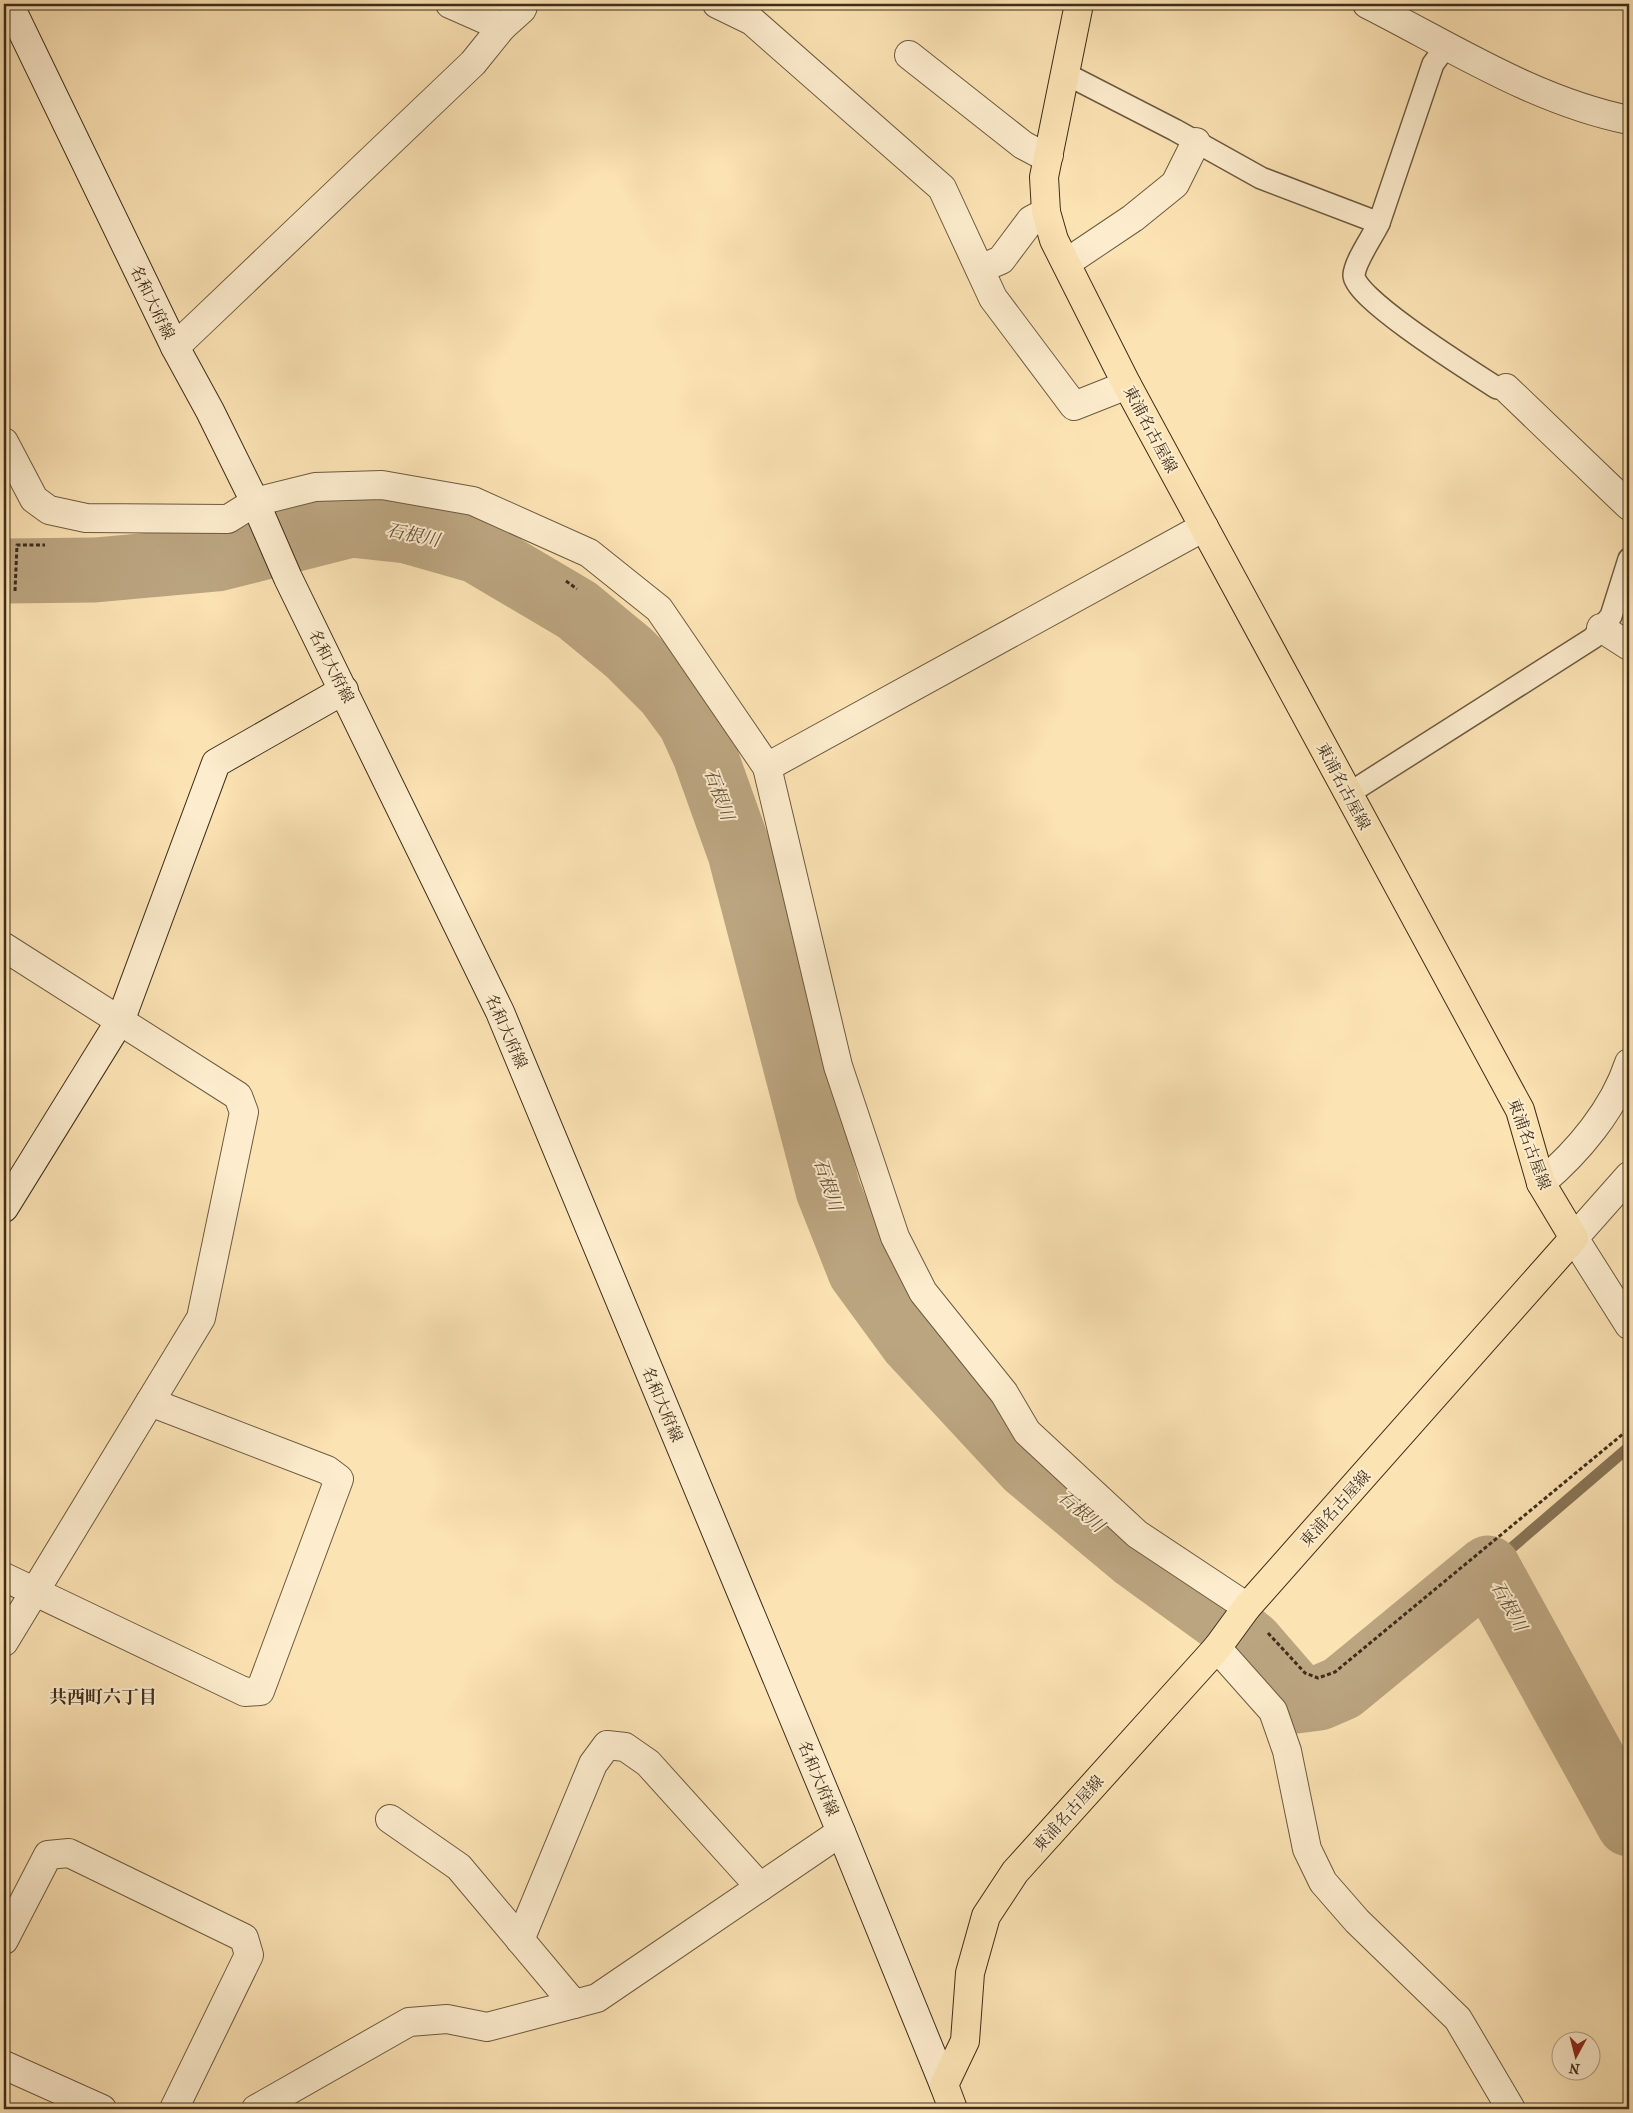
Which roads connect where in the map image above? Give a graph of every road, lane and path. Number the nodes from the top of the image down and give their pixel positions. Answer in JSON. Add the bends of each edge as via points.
{"nodes":[{"id":1,"x":9,"y":4,"type":"edge"},
{"id":2,"x":450,"y":4,"type":"edge"},
{"id":3,"x":524,"y":4,"type":"edge"},
{"id":4,"x":718,"y":4,"type":"edge"},
{"id":5,"x":1079,"y":4,"type":"edge"},
{"id":6,"x":1367,"y":4,"type":"edge"},
{"id":7,"x":502,"y":27,"type":"junction"},
{"id":8,"x":1447,"y":45,"type":"junction"},
{"id":9,"x":909,"y":55,"type":"dead end"},
{"id":10,"x":1066,"y":74,"type":"junction"},
{"id":11,"x":1629,"y":120,"type":"edge"},
{"id":12,"x":1196,"y":142,"type":"junction"},
{"id":13,"x":1049,"y":155,"type":"junction"},
{"id":14,"x":1046,"y":212,"type":"junction"},
{"id":15,"x":1379,"y":223,"type":"junction"},
{"id":16,"x":1066,"y":263,"type":"junction"},
{"id":17,"x":980,"y":269,"type":"junction"},
{"id":18,"x":175,"y":347,"type":"junction"},
{"id":19,"x":1127,"y":386,"type":"junction"},
{"id":20,"x":1506,"y":388,"type":"joint"},
{"id":21,"x":4,"y":442,"type":"edge"},
{"id":22,"x":1629,"y":506,"type":"edge"},
{"id":23,"x":261,"y":514,"type":"junction"},
{"id":24,"x":1204,"y":527,"type":"junction"},
{"id":25,"x":55,"y":544,"type":"dead end"},
{"id":26,"x":1629,"y":560,"type":"edge"},
{"id":27,"x":561,"y":578,"type":"dead end"},
{"id":28,"x":15,"y":591,"type":"dead end"},
{"id":29,"x":584,"y":593,"type":"dead end"},
{"id":30,"x":1601,"y":628,"type":"junction"},
{"id":31,"x":1629,"y":646,"type":"edge"},
{"id":32,"x":344,"y":690,"type":"junction"},
{"id":33,"x":767,"y":766,"type":"junction"},
{"id":34,"x":1348,"y":794,"type":"junction"},
{"id":35,"x":4,"y":946,"type":"edge"},
{"id":36,"x":121,"y":1019,"type":"junction"},
{"id":37,"x":1629,"y":1063,"type":"edge"},
{"id":38,"x":1629,"y":1176,"type":"edge"},
{"id":39,"x":1541,"y":1183,"type":"junction"},
{"id":40,"x":4,"y":1208,"type":"edge"},
{"id":41,"x":1574,"y":1238,"type":"junction"},
{"id":42,"x":1629,"y":1325,"type":"edge"},
{"id":43,"x":150,"y":1402,"type":"junction"},
{"id":44,"x":1629,"y":1429,"type":"edge"},
{"id":45,"x":4,"y":1577,"type":"edge"},
{"id":46,"x":34,"y":1592,"type":"junction"},
{"id":47,"x":1244,"y":1613,"type":"junction"},
{"id":48,"x":4,"y":1642,"type":"edge"},
{"id":49,"x":1217,"y":1648,"type":"junction"},
{"id":50,"x":390,"y":1819,"type":"dead end"},
{"id":51,"x":841,"y":1832,"type":"junction"},
{"id":52,"x":760,"y":1887,"type":"junction"},
{"id":53,"x":4,"y":1940,"type":"edge"},
{"id":54,"x":520,"y":1940,"type":"junction"},
{"id":55,"x":574,"y":2004,"type":"junction"},
{"id":56,"x":4,"y":2065,"type":"edge"},
{"id":57,"x":948,"y":2097,"type":"edge"},
{"id":58,"x":102,"y":2109,"type":"edge"},
{"id":59,"x":174,"y":2109,"type":"edge"},
{"id":60,"x":256,"y":2109,"type":"edge"},
{"id":61,"x":1511,"y":2109,"type":"edge"}],
"edges":[{"from":1,"to":18,"type":"street","name":"名和大府線"},
{"from":2,"to":7,"type":"street"},
{"from":3,"to":7,"type":"street"},
{"from":4,"to":17,"type":"street","via":[[752,22],[942,188]]},
{"from":5,"to":10,"type":"main road","name":"東浦名古屋線"},
{"from":6,"to":8,"type":"street"},
{"from":7,"to":18,"type":"street","via":[[473,63]]},
{"from":8,"to":11,"type":"street","via":[[1530,89],[1593,112]]},
{"from":8,"to":15,"type":"lane","via":[[1433,64]]},
{"from":9,"to":13,"type":"street","via":[[1024,145]]},
{"from":10,"to":12,"type":"lane"},
{"from":10,"to":13,"type":"main road","name":"東浦名古屋線"},
{"from":12,"to":15,"type":"lane","via":[[1261,178]]},
{"from":12,"to":16,"type":"street","via":[[1175,184],[1133,218]]},
{"from":13,"to":14,"type":"main road","name":"東浦名古屋線","via":[[1044,177]]},
{"from":14,"to":16,"type":"main road","name":"東浦名古屋線","via":[[1054,240]]},
{"from":14,"to":17,"type":"street","via":[[1031,220],[1001,260]]},
{"from":15,"to":20,"type":"lane","via":[[1357,265],[1354,276],[1358,287],[1425,340],[1497,388]]},
{"from":16,"to":19,"type":"main road","name":"東浦名古屋線"},
{"from":17,"to":19,"type":"street","via":[[993,298],[1074,406]]},
{"from":18,"to":23,"type":"street","name":"名和大府線"},
{"from":19,"to":24,"type":"main road","name":"東浦名古屋線"},
{"from":20,"to":22,"type":"street"},
{"from":21,"to":23,"type":"street","via":[[26,487],[34,499],[49,510],[86,518],[228,519]]},
{"from":23,"to":32,"type":"street","name":"名和大府線","via":[[288,578]]},
{"from":23,"to":33,"type":"street","via":[[314,487],[382,485],[473,501],[589,553],[659,610]]},
{"from":24,"to":33,"type":"street"},
{"from":24,"to":34,"type":"main road","name":"東浦名古屋線"},
{"from":25,"to":28,"type":"path","via":[[17,545]]},
{"from":26,"to":30,"type":"lane","via":[[1611,616]]},
{"from":27,"to":29,"type":"path"},
{"from":30,"to":31,"type":"street"},
{"from":30,"to":34,"type":"lane","via":[[1593,638]]},
{"from":32,"to":36,"type":"street","via":[[216,763]]},
{"from":32,"to":51,"type":"street","name":"名和大府線","via":[[500,1012]]},
{"from":33,"to":47,"type":"street","via":[[838,1066],[895,1237],[923,1292],[1004,1392],[1027,1432],[1136,1534]]},
{"from":34,"to":39,"type":"main road","name":"東浦名古屋線","via":[[1520,1110]]},
{"from":35,"to":36,"type":"street"},
{"from":36,"to":40,"type":"street"},
{"from":36,"to":43,"type":"street","via":[[238,1096],[244,1112],[200,1318]]},
{"from":37,"to":39,"type":"street","via":[[1611,1104],[1563,1164]]},
{"from":38,"to":41,"type":"street"},
{"from":39,"to":41,"type":"main road","name":"東浦名古屋線"},
{"from":41,"to":42,"type":"street"},
{"from":41,"to":47,"type":"main road","name":"東浦名古屋線"},
{"from":43,"to":46,"type":"street"},
{"from":43,"to":46,"type":"street","via":[[327,1470],[338,1479],[260,1691],[245,1692]]},
{"from":44,"to":47,"type":"path","via":[[1335,1672],[1318,1678],[1305,1673]]},
{"from":45,"to":46,"type":"street"},
{"from":46,"to":48,"type":"street"},
{"from":47,"to":49,"type":"main road","name":"東浦名古屋線"},
{"from":49,"to":57,"type":"main road","name":"東浦名古屋線","via":[[1015,1872],[986,1916],[970,1973],[964,2041]]},
{"from":49,"to":61,"type":"street","via":[[1273,1711],[1287,1752],[1307,1849],[1323,1882],[1357,1921],[1458,2018]]},
{"from":50,"to":54,"type":"street","via":[[459,1867]]},
{"from":51,"to":52,"type":"street"},
{"from":51,"to":57,"type":"street","name":"名和大府線"},
{"from":52,"to":54,"type":"street","via":[[648,1763],[625,1747],[607,1745],[593,1764]]},
{"from":52,"to":55,"type":"street","via":[[598,1998]]},
{"from":53,"to":59,"type":"street","via":[[48,1855],[69,1853],[244,1938],[249,1955]]},
{"from":54,"to":55,"type":"street"},
{"from":55,"to":60,"type":"street","via":[[487,2027],[447,2019],[409,2022]]},
{"from":56,"to":58,"type":"street"}]}
